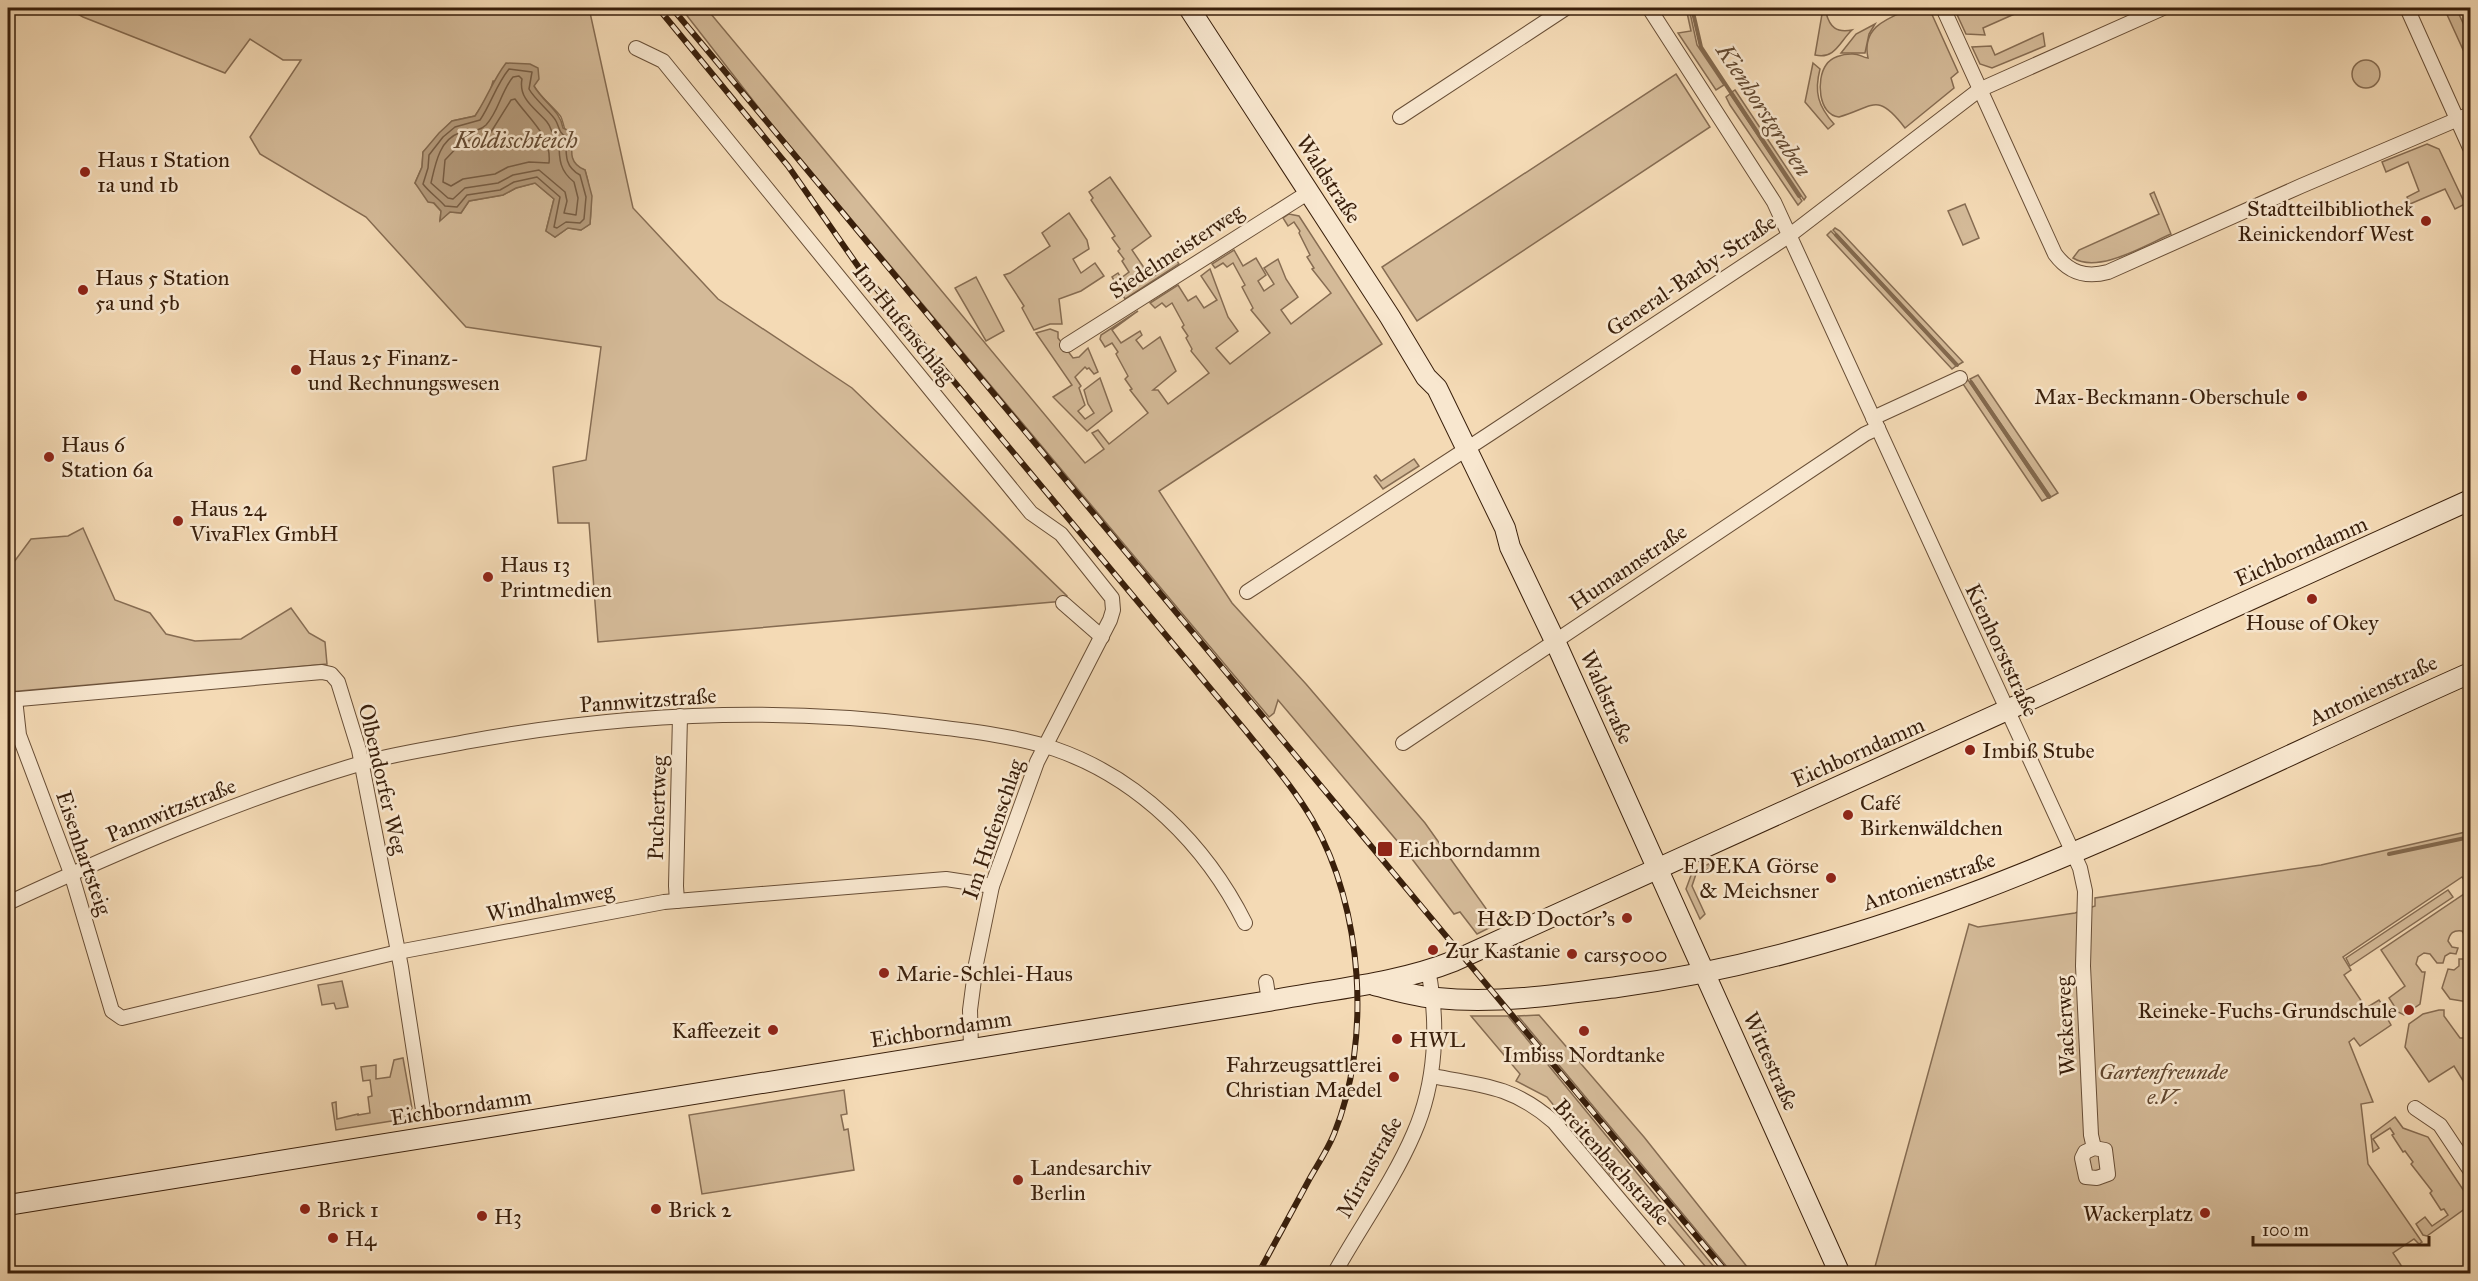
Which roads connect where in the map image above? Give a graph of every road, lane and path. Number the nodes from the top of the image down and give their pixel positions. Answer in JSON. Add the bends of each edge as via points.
{"nodes":[{"id":1,"x":1189,"y":8,"type":"edge"},
{"id":2,"x":1566,"y":8,"type":"edge"},
{"id":3,"x":1649,"y":8,"type":"edge"},
{"id":4,"x":1943,"y":8,"type":"edge"},
{"id":5,"x":2163,"y":8,"type":"edge"},
{"id":6,"x":2407,"y":8,"type":"edge"},
{"id":7,"x":636,"y":48,"type":"dead end"},
{"id":8,"x":1979,"y":90,"type":"junction"},
{"id":9,"x":1400,"y":117,"type":"dead end"},
{"id":10,"x":2464,"y":117,"type":"edge"},
{"id":11,"x":2470,"y":148,"type":"edge"},
{"id":12,"x":1308,"y":192,"type":"junction"},
{"id":13,"x":1790,"y":235,"type":"junction"},
{"id":14,"x":1067,"y":345,"type":"dead end"},
{"id":15,"x":1960,"y":378,"type":"dead end"},
{"id":16,"x":1875,"y":423,"type":"junction"},
{"id":17,"x":1464,"y":451,"type":"junction"},
{"id":18,"x":2470,"y":500,"type":"edge"},
{"id":19,"x":1246,"y":592,"type":"dead end"},
{"id":20,"x":1063,"y":603,"type":"dead end"},
{"id":21,"x":1102,"y":637,"type":"junction"},
{"id":22,"x":1555,"y":641,"type":"junction"},
{"id":23,"x":2470,"y":673,"type":"edge"},
{"id":24,"x":11,"y":699,"type":"edge"},
{"id":25,"x":2006,"y":711,"type":"junction"},
{"id":26,"x":680,"y":716,"type":"junction"},
{"id":27,"x":1403,"y":743,"type":"dead end"},
{"id":28,"x":1045,"y":747,"type":"junction"},
{"id":29,"x":361,"y":764,"type":"junction"},
{"id":30,"x":2073,"y":854,"type":"junction"},
{"id":31,"x":1659,"y":869,"type":"junction"},
{"id":32,"x":71,"y":873,"type":"junction"},
{"id":33,"x":993,"y":886,"type":"junction"},
{"id":34,"x":677,"y":901,"type":"junction"},
{"id":35,"x":2085,"y":901,"type":"joint"},
{"id":36,"x":8,"y":903,"type":"edge"},
{"id":37,"x":1245,"y":923,"type":"dead end"},
{"id":38,"x":399,"y":952,"type":"junction"},
{"id":39,"x":1428,"y":970,"type":"junction"},
{"id":40,"x":1705,"y":973,"type":"junction"},
{"id":41,"x":1369,"y":984,"type":"junction"},
{"id":42,"x":1434,"y":998,"type":"junction"},
{"id":43,"x":122,"y":1018,"type":"joint"},
{"id":44,"x":971,"y":1048,"type":"junction"},
{"id":45,"x":1431,"y":1076,"type":"junction"},
{"id":46,"x":2415,"y":1108,"type":"dead end"},
{"id":47,"x":423,"y":1110,"type":"dead end"},
{"id":48,"x":2094,"y":1148,"type":"dead end"},
{"id":49,"x":2470,"y":1170,"type":"edge"},
{"id":50,"x":8,"y":1205,"type":"edge"},
{"id":51,"x":1334,"y":1274,"type":"edge"},
{"id":52,"x":1682,"y":1274,"type":"edge"},
{"id":53,"x":1840,"y":1274,"type":"edge"}],
"edges":[{"from":1,"to":12,"type":"main road","name":"Waldstraße"},
{"from":2,"to":9,"type":"street"},
{"from":3,"to":13,"type":"street","name":"Kienhorststraße","via":[[1774,202]]},
{"from":4,"to":8,"type":"street"},
{"from":5,"to":8,"type":"street","name":"General-Barby-Straße"},
{"from":6,"to":10,"type":"street"},
{"from":7,"to":21,"type":"street","name":"Im Hufenschlag","via":[[663,62],[1031,513],[1061,534],[1112,598],[1113,610]]},
{"from":8,"to":10,"type":"street","via":[[2055,254],[2069,268],[2090,276],[2117,268]]},
{"from":8,"to":13,"type":"street","name":"General-Barby-Straße"},
{"from":10,"to":11,"type":"street"},
{"from":12,"to":14,"type":"street","name":"Siedelmeisterweg"},
{"from":12,"to":17,"type":"main road","name":"Waldstraße","via":[[1426,377]]},
{"from":13,"to":16,"type":"street","name":"Kienhorststraße"},
{"from":13,"to":17,"type":"street","name":"General-Barby-Straße"},
{"from":15,"to":16,"type":"street"},
{"from":16,"to":22,"type":"street","name":"Humannstraße","via":[[1865,434]]},
{"from":16,"to":25,"type":"street","name":"Kienhorststraße"},
{"from":17,"to":19,"type":"street","name":"General-Barby-Straße"},
{"from":17,"to":22,"type":"main road","name":"Waldstraße","via":[[1496,531],[1510,547]]},
{"from":18,"to":25,"type":"main road","name":"Eichborndamm"},
{"from":20,"to":21,"type":"street"},
{"from":21,"to":28,"type":"street","name":"Im Hufenschlag"},
{"from":22,"to":27,"type":"street","name":"Humannstraße"},
{"from":22,"to":31,"type":"main road","name":"Waldstraße"},
{"from":23,"to":30,"type":"main road","name":"Antonienstraße"},
{"from":24,"to":29,"type":"street","name":"Olbendorfer Weg","via":[[322,672],[338,682]]},
{"from":24,"to":32,"type":"street","name":"Eisenhartsteig","via":[[20,735]]},
{"from":25,"to":30,"type":"street","name":"Kienhorststraße"},
{"from":25,"to":31,"type":"main road","name":"Eichborndamm"},
{"from":26,"to":28,"type":"street","name":"Pannwitzstraße","via":[[862,718],[1004,736]]},
{"from":26,"to":29,"type":"street","name":"Pannwitzstraße","via":[[506,735]]},
{"from":26,"to":34,"type":"street","name":"Puchertweg"},
{"from":28,"to":33,"type":"street","name":"Im Hufenschlag"},
{"from":28,"to":37,"type":"street","name":"Pannwitzstraße","via":[[1108,774],[1160,811],[1204,858]]},
{"from":29,"to":32,"type":"street","name":"Pannwitzstraße","via":[[219,811]]},
{"from":29,"to":38,"type":"street","name":"Olbendorfer Weg"},
{"from":30,"to":35,"type":"street","name":"Kienhorststraße","via":[[2081,872]]},
{"from":30,"to":40,"type":"main road","name":"Antonienstraße","via":[[1917,913]]},
{"from":31,"to":39,"type":"main road","name":"Eichborndamm"},
{"from":31,"to":40,"type":"main road","name":"Wittestraße"},
{"from":32,"to":36,"type":"street","name":"Pannwitzstraße"},
{"from":32,"to":43,"type":"street","name":"Eisenhartsteig","via":[[112,1011]]},
{"from":33,"to":34,"type":"street","name":"Windhalmweg","via":[[946,879]]},
{"from":33,"to":44,"type":"street","name":"Im Hufenschlag","via":[[976,964],[970,1010]]},
{"from":34,"to":38,"type":"street","name":"Windhalmweg"},
{"from":35,"to":48,"type":"street","name":"Wackerweg","via":[[2083,966]]},
{"from":38,"to":43,"type":"street","name":"Windhalmweg"},
{"from":38,"to":47,"type":"street","name":"Olbendorfer Weg"},
{"from":39,"to":41,"type":"main road","name":"Eichborndamm"},
{"from":39,"to":42,"type":"street","name":"Miraustraße"},
{"from":40,"to":42,"type":"main road","name":"Antonienstraße","via":[[1523,998]]},
{"from":40,"to":53,"type":"main road","name":"Wittestraße"},
{"from":41,"to":42,"type":"main road","name":"Antonienstraße"},
{"from":41,"to":44,"type":"main road","name":"Eichborndamm","via":[[1268,991]]},
{"from":42,"to":45,"type":"street","name":"Miraustraße"},
{"from":44,"to":50,"type":"main road","name":"Eichborndamm"},
{"from":45,"to":51,"type":"street","name":"Miraustraße","via":[[1414,1134]]},
{"from":45,"to":52,"type":"street","name":"Breitenbachstraße","via":[[1497,1088],[1538,1109],[1554,1122]]},
{"from":46,"to":49,"type":"street","via":[[2440,1125]]}]}
